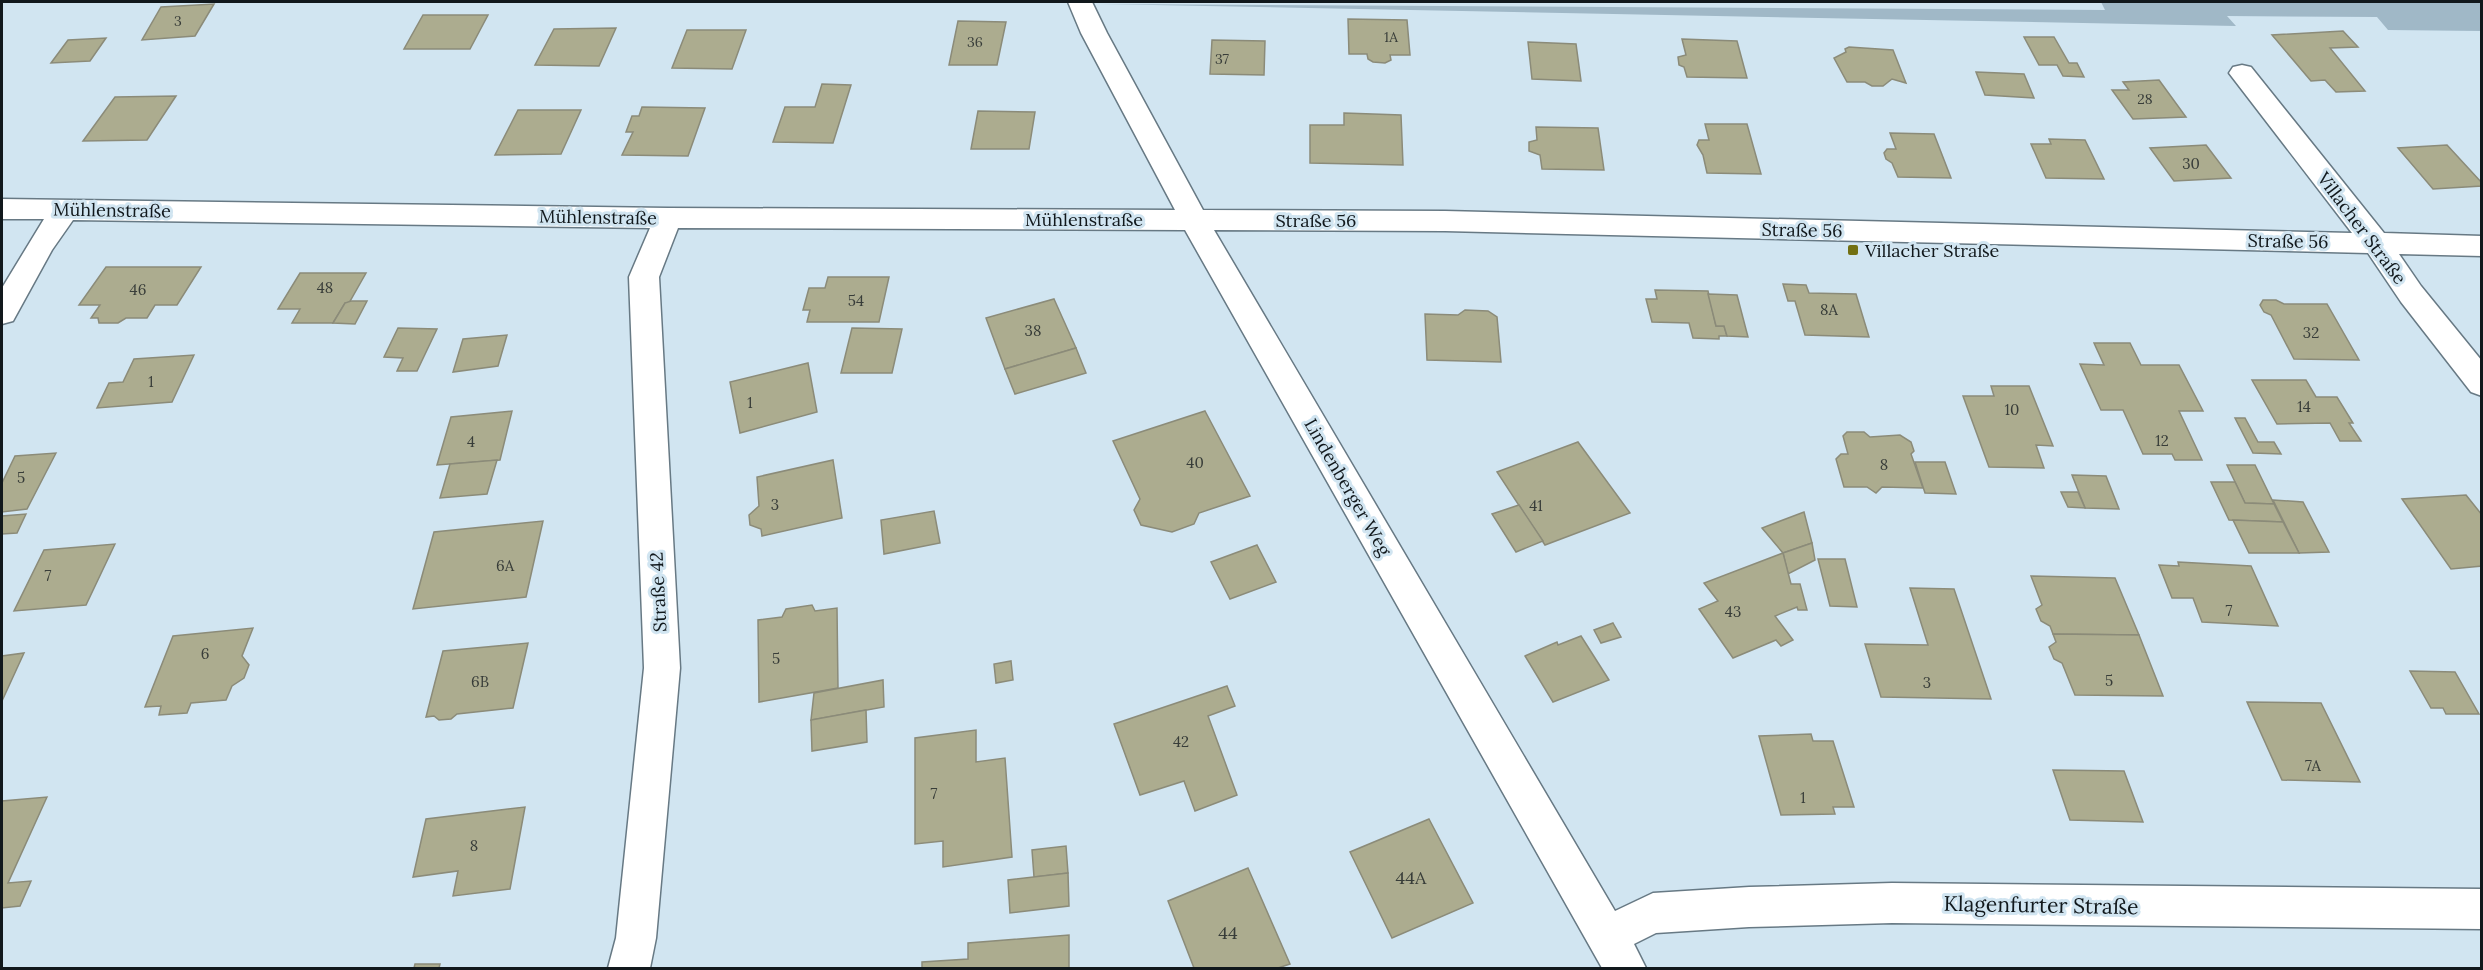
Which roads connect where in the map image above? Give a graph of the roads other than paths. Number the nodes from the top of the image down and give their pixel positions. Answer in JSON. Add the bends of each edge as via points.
{"nodes":[{"id":1,"x":1080,"y":2,"type":"edge"},
{"id":2,"x":2242,"y":73,"type":"dead end"},
{"id":3,"x":2,"y":209,"type":"edge"},
{"id":4,"x":66,"y":209,"type":"junction"},
{"id":5,"x":668,"y":218,"type":"junction"},
{"id":6,"x":1194,"y":220,"type":"junction"},
{"id":7,"x":2376,"y":243,"type":"junction"},
{"id":8,"x":2481,"y":246,"type":"edge"},
{"id":9,"x":2,"y":313,"type":"edge"},
{"id":10,"x":2481,"y":384,"type":"edge"},
{"id":11,"x":2481,"y":909,"type":"edge"},
{"id":12,"x":1616,"y":952,"type":"edge"},
{"id":13,"x":629,"y":969,"type":"edge"}],
"edges":[{"from":1,"to":6,"type":"street","name":"Lindenberger Weg"},
{"from":2,"to":7,"type":"street","name":"Villacher Straße"},
{"from":3,"to":4,"type":"street","name":"Mühlenstraße"},
{"from":4,"to":5,"type":"street","name":"Mühlenstraße"},
{"from":4,"to":9,"type":"street"},
{"from":5,"to":6,"type":"street","name":"Mühlenstraße"},
{"from":5,"to":13,"type":"street","name":"Straße 42","via":[[644,277],[662,668],[636,938]]},
{"from":6,"to":7,"type":"street","name":"Straße 56","via":[[1445,221]]},
{"from":6,"to":12,"type":"street","name":"Lindenberger Weg"},
{"from":7,"to":8,"type":"street","name":"Straße 56"},
{"from":7,"to":10,"type":"street","name":"Villacher Straße"},
{"from":11,"to":12,"type":"street","name":"Klagenfurter Straße","via":[[1892,903],[1773,906],[1653,912]]}]}
